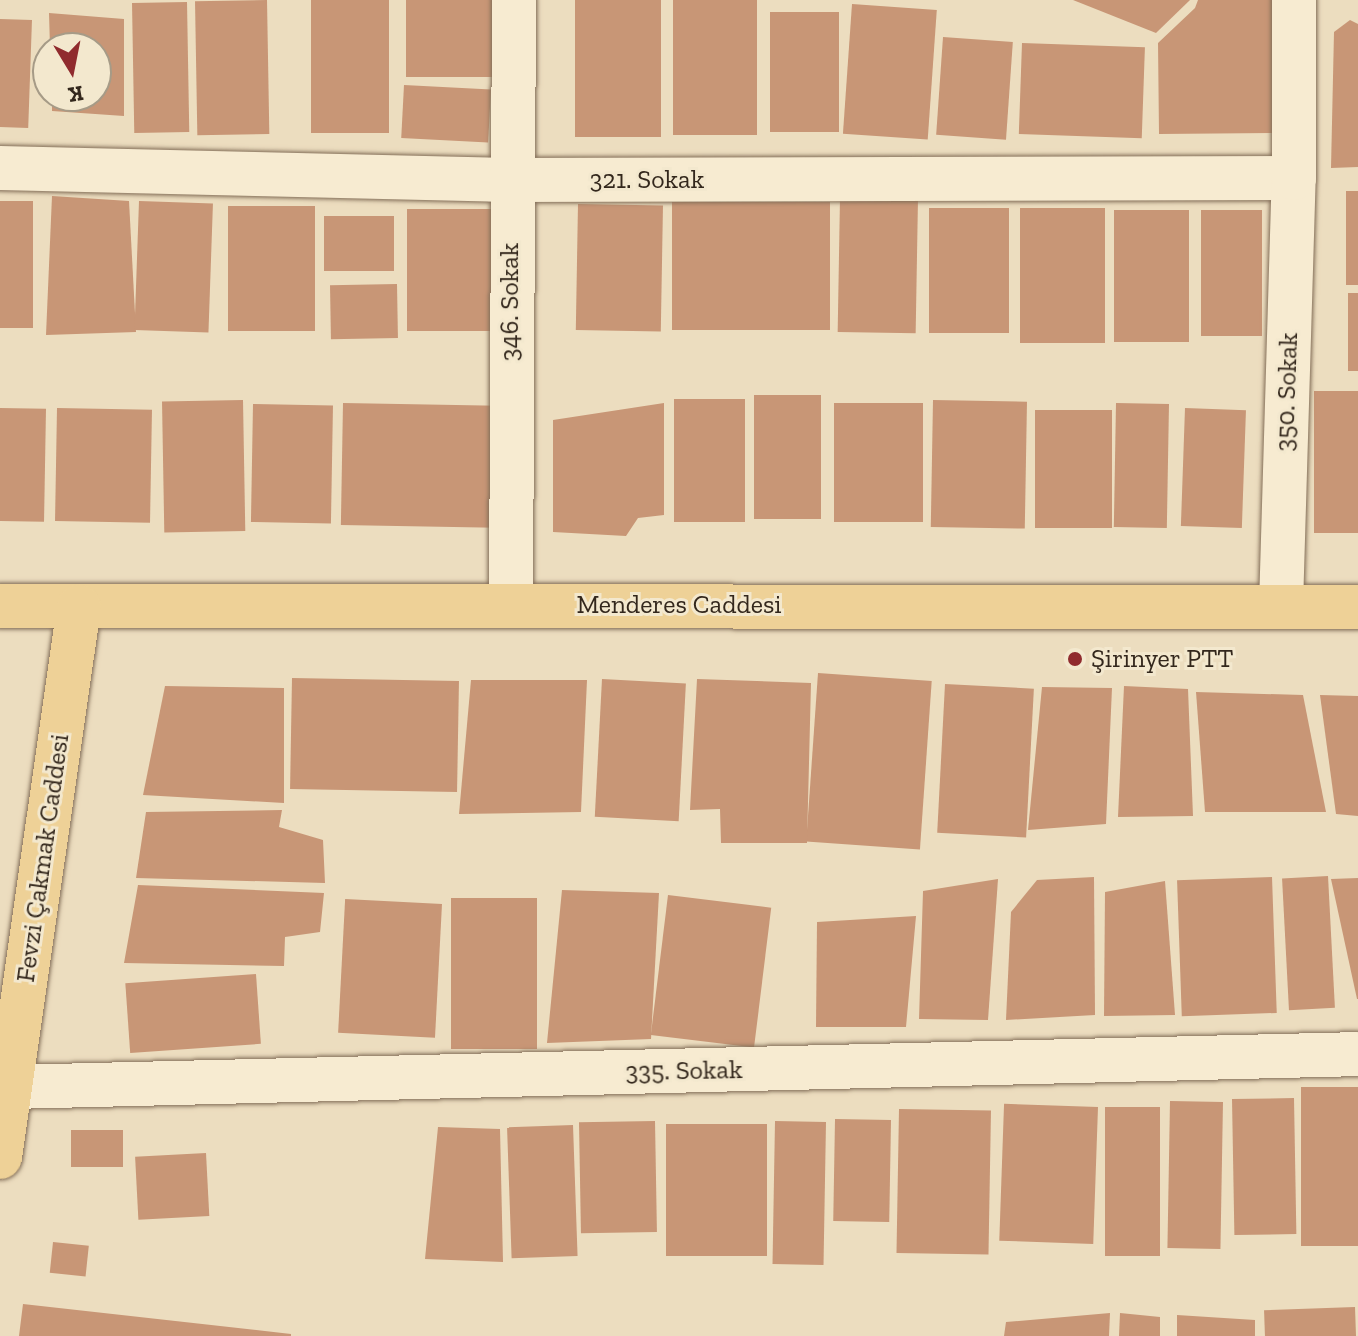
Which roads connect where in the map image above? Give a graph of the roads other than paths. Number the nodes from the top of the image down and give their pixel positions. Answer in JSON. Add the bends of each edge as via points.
{"nodes":[{"id":1,"x":514,"y":0,"type":"edge"},
{"id":2,"x":1294,"y":0,"type":"edge"},
{"id":3,"x":0,"y":168,"type":"edge"},
{"id":4,"x":1294,"y":178,"type":"junction"},
{"id":5,"x":510,"y":180,"type":"junction"},
{"id":6,"x":511,"y":604,"type":"junction"},
{"id":7,"x":0,"y":606,"type":"edge"},
{"id":8,"x":1281,"y":606,"type":"junction"},
{"id":9,"x":79,"y":607,"type":"junction"},
{"id":10,"x":1358,"y":607,"type":"edge"},
{"id":11,"x":1358,"y":1054,"type":"edge"},
{"id":12,"x":11,"y":1087,"type":"junction"},
{"id":13,"x":0,"y":1157,"type":"edge"}],
"edges":[{"from":1,"to":5,"type":"street","name":"346. Sokak"},
{"from":2,"to":4,"type":"street","name":"350. Sokak"},
{"from":3,"to":5,"type":"street","name":"321. Sokak"},
{"from":4,"to":5,"type":"street","name":"321. Sokak"},
{"from":4,"to":8,"type":"street","name":"350. Sokak"},
{"from":5,"to":6,"type":"street","name":"346. Sokak"},
{"from":6,"to":8,"type":"main road","name":"Menderes Caddesi"},
{"from":6,"to":9,"type":"main road","name":"Menderes Caddesi"},
{"from":7,"to":9,"type":"main road","name":"Menderes Caddesi"},
{"from":8,"to":10,"type":"main road","name":"Menderes Caddesi"},
{"from":9,"to":12,"type":"main road","name":"Fevzi Çakmak Caddesi"},
{"from":11,"to":12,"type":"street","name":"335. Sokak"},
{"from":12,"to":13,"type":"main road","name":"Fevzi Çakmak Caddesi"}]}
